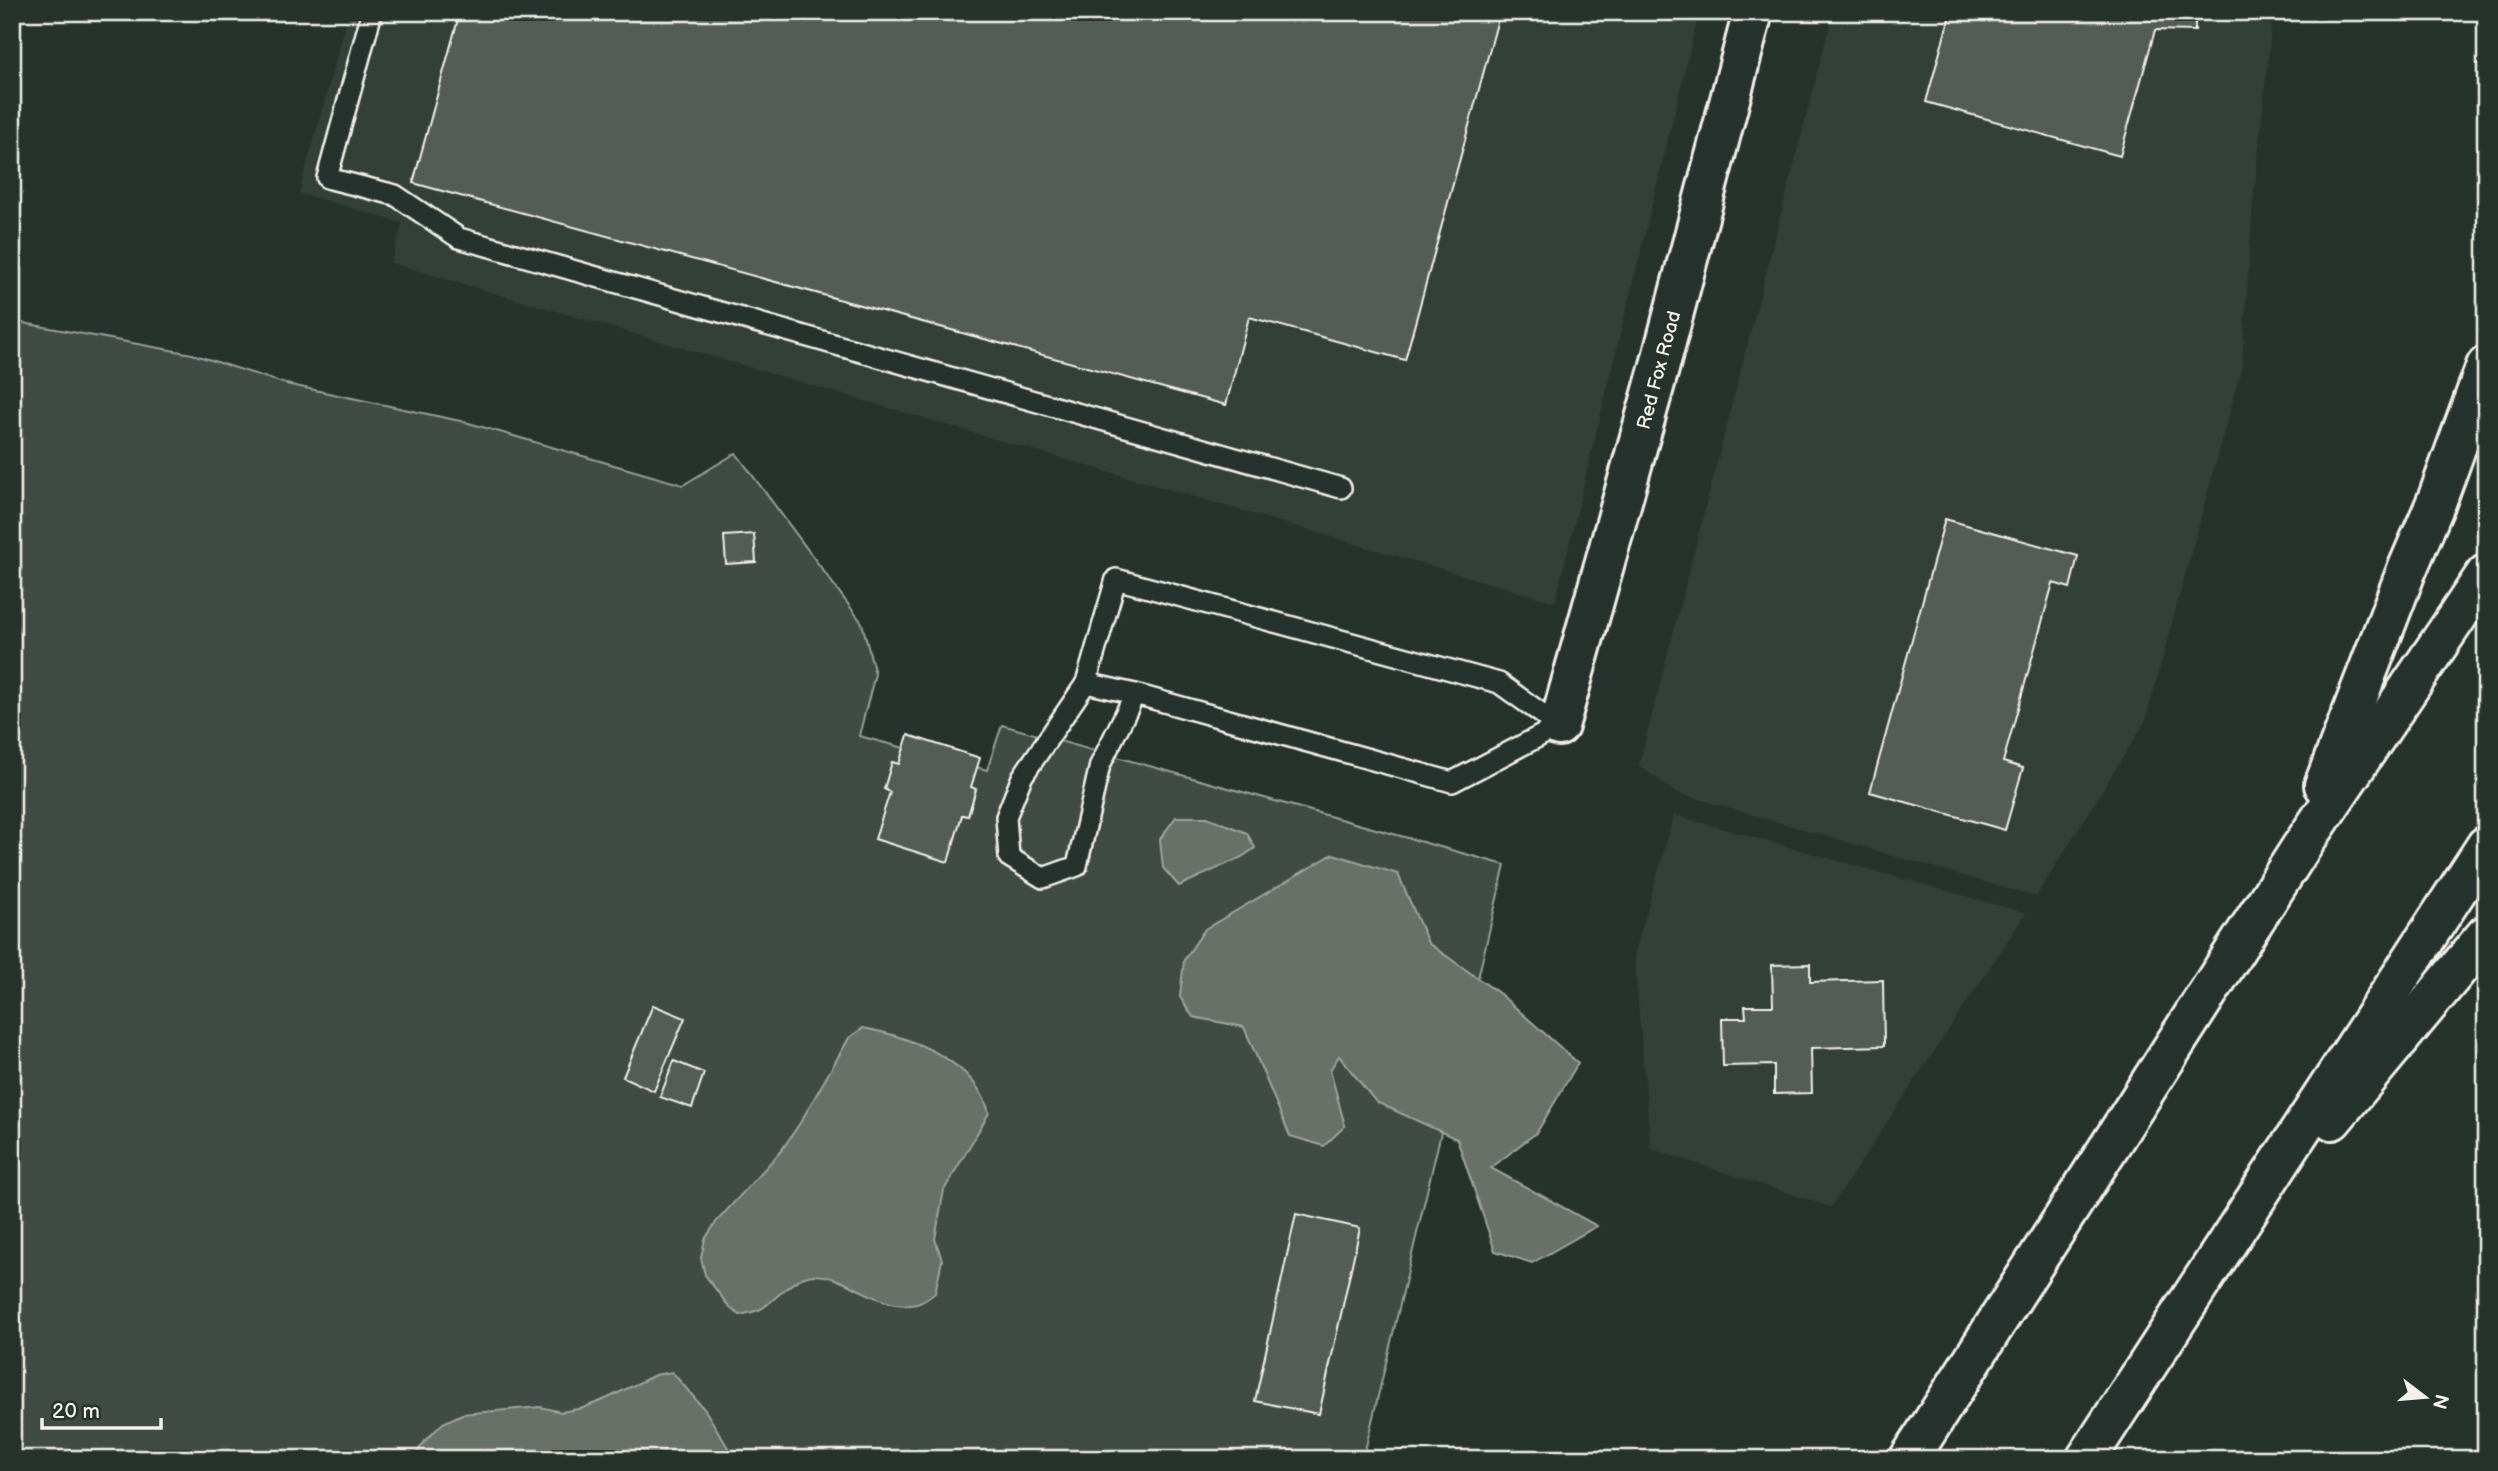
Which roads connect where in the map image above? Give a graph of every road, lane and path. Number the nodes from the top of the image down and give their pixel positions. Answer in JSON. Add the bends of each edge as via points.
{"nodes":[{"id":1,"x":372,"y":12,"type":"edge"},
{"id":2,"x":1753,"y":12,"type":"edge"},
{"id":3,"x":2486,"y":366,"type":"edge"},
{"id":4,"x":1341,"y":488,"type":"dead end"},
{"id":5,"x":2486,"y":574,"type":"edge"},
{"id":6,"x":1086,"y":683,"type":"junction"},
{"id":7,"x":1135,"y":694,"type":"junction"},
{"id":8,"x":1559,"y":726,"type":"junction"},
{"id":9,"x":2486,"y":846,"type":"edge"},
{"id":10,"x":2300,"y":849,"type":"junction"},
{"id":11,"x":2486,"y":934,"type":"edge"},
{"id":12,"x":2217,"y":1259,"type":"junction"},
{"id":13,"x":1909,"y":1459,"type":"edge"},
{"id":14,"x":2086,"y":1459,"type":"edge"}],
"edges":[{"from":1,"to":4,"type":"lane","via":[[327,178],[395,195],[459,238]]},
{"from":2,"to":8,"type":"main road","name":"Red Fox Road"},
{"from":3,"to":10,"type":"main road"},
{"from":5,"to":10,"type":"main road"},
{"from":6,"to":7,"type":"lane"},
{"from":6,"to":7,"type":"lane","via":[[1022,777],[1006,817],[1009,857],[1043,878],[1077,866],[1100,765]]},
{"from":6,"to":8,"type":"lane","via":[[1116,579],[1499,683]]},
{"from":7,"to":8,"type":"lane","via":[[1452,782]]},
{"from":9,"to":12,"type":"main road"},
{"from":10,"to":13,"type":"main road"},
{"from":11,"to":12,"type":"main road"},
{"from":12,"to":14,"type":"main road"}]}
